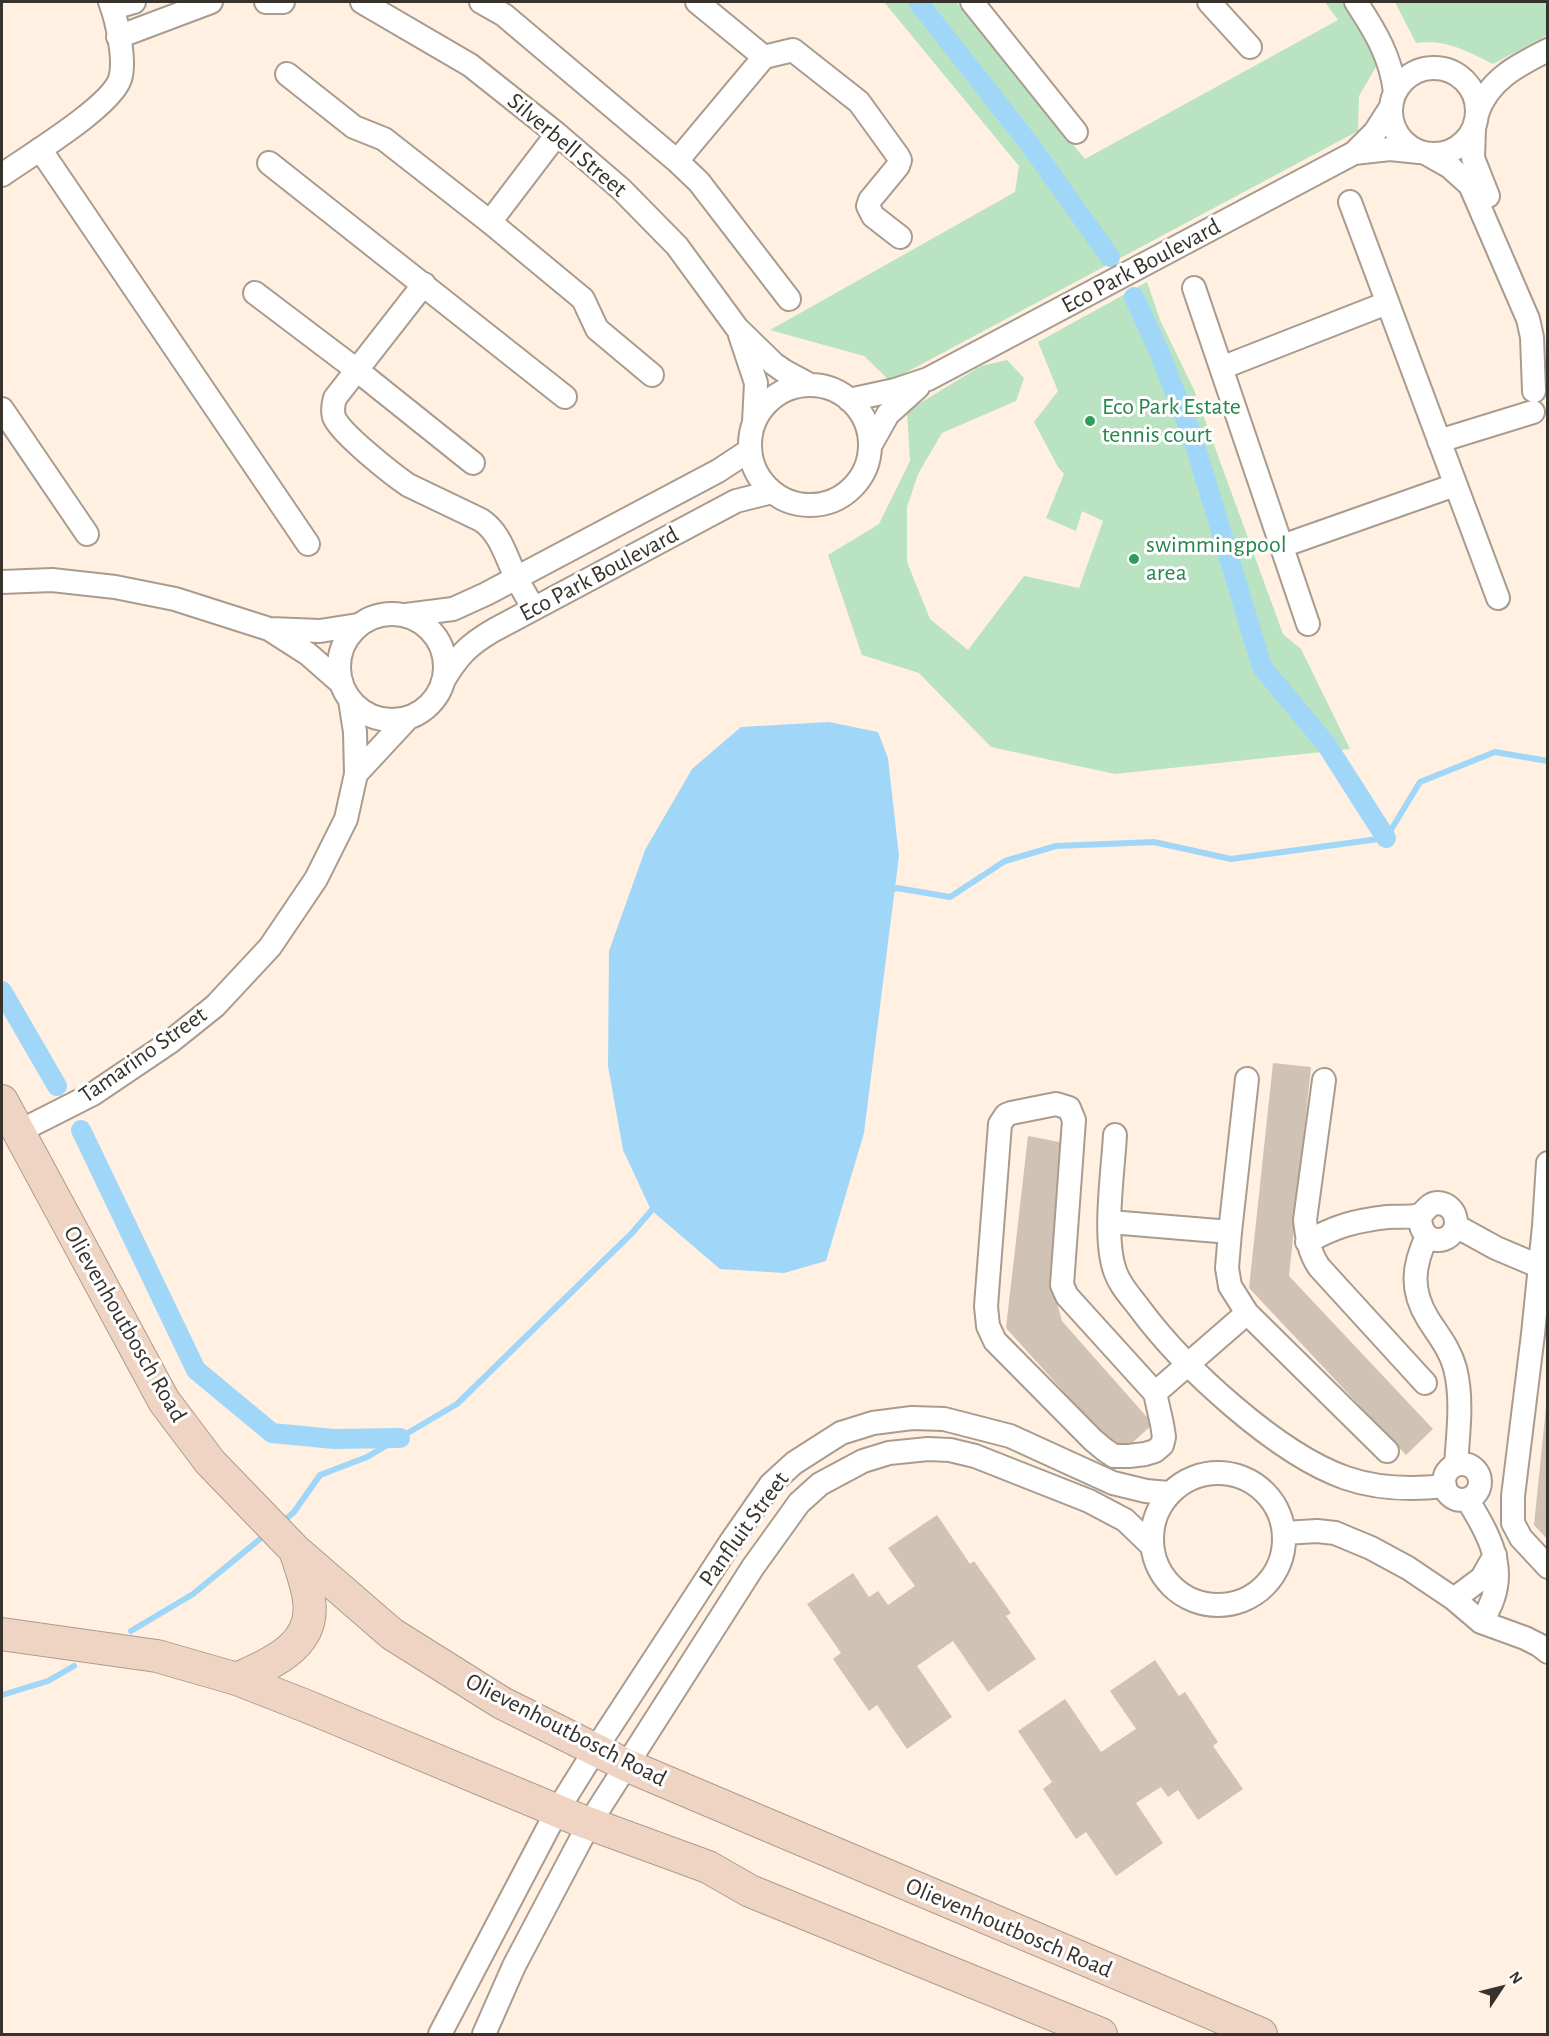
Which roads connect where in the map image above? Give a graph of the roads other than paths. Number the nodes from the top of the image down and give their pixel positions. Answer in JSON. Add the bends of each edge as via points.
{"nodes":[{"id":1,"x":210,"y":2,"type":"edge"},
{"id":2,"x":266,"y":2,"type":"edge"},
{"id":3,"x":283,"y":2,"type":"edge"},
{"id":4,"x":362,"y":2,"type":"edge"},
{"id":5,"x":481,"y":2,"type":"edge"},
{"id":6,"x":697,"y":2,"type":"edge"},
{"id":7,"x":974,"y":2,"type":"edge"},
{"id":8,"x":1209,"y":2,"type":"edge"},
{"id":9,"x":1356,"y":2,"type":"edge"},
{"id":10,"x":119,"y":4,"type":"edge"},
{"id":11,"x":510,"y":8,"type":"edge"},
{"id":12,"x":1373,"y":29,"type":"junction"},
{"id":13,"x":118,"y":37,"type":"junction"},
{"id":14,"x":1250,"y":47,"type":"dead end"},
{"id":15,"x":1548,"y":50,"type":"edge"},
{"id":16,"x":764,"y":57,"type":"junction"},
{"id":17,"x":1426,"y":69,"type":"junction"},
{"id":18,"x":1510,"y":69,"type":"junction"},
{"id":19,"x":287,"y":74,"type":"dead end"},
{"id":20,"x":1455,"y":74,"type":"junction"},
{"id":21,"x":1393,"y":100,"type":"junction"},
{"id":22,"x":1475,"y":121,"type":"junction"},
{"id":23,"x":1076,"y":132,"type":"dead end"},
{"id":24,"x":557,"y":134,"type":"junction"},
{"id":25,"x":40,"y":149,"type":"junction"},
{"id":26,"x":1354,"y":153,"type":"junction"},
{"id":27,"x":1423,"y":153,"type":"junction"},
{"id":28,"x":677,"y":160,"type":"junction"},
{"id":29,"x":269,"y":163,"type":"dead end"},
{"id":30,"x":2,"y":175,"type":"edge"},
{"id":31,"x":1350,"y":202,"type":"dead end"},
{"id":32,"x":490,"y":222,"type":"junction"},
{"id":33,"x":900,"y":237,"type":"dead end"},
{"id":34,"x":424,"y":284,"type":"junction"},
{"id":35,"x":1194,"y":288,"type":"dead end"},
{"id":36,"x":255,"y":293,"type":"dead end"},
{"id":37,"x":789,"y":299,"type":"dead end"},
{"id":38,"x":1388,"y":303,"type":"junction"},
{"id":39,"x":737,"y":328,"type":"junction"},
{"id":40,"x":1548,"y":336,"type":"edge"},
{"id":41,"x":1221,"y":368,"type":"junction"},
{"id":42,"x":358,"y":371,"type":"junction"},
{"id":43,"x":652,"y":375,"type":"dead end"},
{"id":44,"x":928,"y":379,"type":"junction"},
{"id":45,"x":810,"y":385,"type":"junction"},
{"id":46,"x":565,"y":397,"type":"dead end"},
{"id":47,"x":849,"y":400,"type":"junction"},
{"id":48,"x":1541,"y":402,"type":"edge"},
{"id":49,"x":2,"y":409,"type":"edge"},
{"id":50,"x":754,"y":422,"type":"junction"},
{"id":51,"x":1439,"y":441,"type":"junction"},
{"id":52,"x":870,"y":446,"type":"junction"},
{"id":53,"x":750,"y":450,"type":"junction"},
{"id":54,"x":473,"y":463,"type":"dead end"},
{"id":55,"x":1455,"y":484,"type":"junction"},
{"id":56,"x":772,"y":492,"type":"junction"},
{"id":57,"x":87,"y":534,"type":"dead end"},
{"id":58,"x":309,"y":544,"type":"dead end"},
{"id":59,"x":1282,"y":546,"type":"junction"},
{"id":60,"x":517,"y":578,"type":"junction"},
{"id":61,"x":2,"y":582,"type":"edge"},
{"id":62,"x":1498,"y":597,"type":"dead end"},
{"id":63,"x":533,"y":608,"type":"junction"},
{"id":64,"x":406,"y":615,"type":"junction"},
{"id":65,"x":1308,"y":624,"type":"dead end"},
{"id":66,"x":358,"y":625,"type":"junction"},
{"id":67,"x":269,"y":629,"type":"junction"},
{"id":68,"x":443,"y":681,"type":"junction"},
{"id":69,"x":345,"y":691,"type":"junction"},
{"id":70,"x":408,"y":718,"type":"junction"},
{"id":71,"x":356,"y":774,"type":"junction"},
{"id":72,"x":1247,"y":1079,"type":"dead end"},
{"id":73,"x":1324,"y":1080,"type":"dead end"},
{"id":74,"x":2,"y":1101,"type":"edge"},
{"id":75,"x":18,"y":1132,"type":"junction"},
{"id":76,"x":1115,"y":1135,"type":"dead end"},
{"id":77,"x":1548,"y":1163,"type":"edge"},
{"id":78,"x":1110,"y":1222,"type":"junction"},
{"id":79,"x":1424,"y":1225,"type":"junction"},
{"id":80,"x":1456,"y":1226,"type":"junction"},
{"id":81,"x":1230,"y":1232,"type":"junction"},
{"id":82,"x":1307,"y":1242,"type":"junction"},
{"id":83,"x":1543,"y":1269,"type":"edge"},
{"id":84,"x":1247,"y":1313,"type":"junction"},
{"id":85,"x":1188,"y":1363,"type":"junction"},
{"id":86,"x":1425,"y":1383,"type":"dead end"},
{"id":87,"x":1155,"y":1393,"type":"junction"},
{"id":88,"x":1387,"y":1451,"type":"dead end"},
{"id":89,"x":1456,"y":1465,"type":"junction"},
{"id":90,"x":1445,"y":1486,"type":"junction"},
{"id":91,"x":1169,"y":1493,"type":"junction"},
{"id":92,"x":1467,"y":1499,"type":"junction"},
{"id":93,"x":1284,"y":1533,"type":"junction"},
{"id":94,"x":1151,"y":1545,"type":"junction"},
{"id":95,"x":295,"y":1550,"type":"junction"},
{"id":96,"x":1495,"y":1555,"type":"junction"},
{"id":97,"x":1548,"y":1567,"type":"edge"},
{"id":98,"x":1454,"y":1599,"type":"junction"},
{"id":99,"x":1481,"y":1622,"type":"junction"},
{"id":100,"x":2,"y":1634,"type":"edge"},
{"id":101,"x":1548,"y":1652,"type":"edge"},
{"id":102,"x":237,"y":1679,"type":"junction"},
{"id":103,"x":595,"y":1750,"type":"junction"},
{"id":104,"x":626,"y":1765,"type":"junction"},
{"id":105,"x":557,"y":1811,"type":"junction"},
{"id":106,"x":589,"y":1824,"type":"junction"},
{"id":107,"x":441,"y":2034,"type":"edge"},
{"id":108,"x":483,"y":2034,"type":"edge"},
{"id":109,"x":1101,"y":2034,"type":"edge"},
{"id":110,"x":1261,"y":2034,"type":"edge"}],
"edges":[{"from":1,"to":13,"type":"street"},
{"from":2,"to":3,"type":"street"},
{"from":4,"to":24,"type":"street","name":"Silverbell Street","via":[[470,65]]},
{"from":5,"to":11,"type":"street"},
{"from":6,"to":16,"type":"street"},
{"from":7,"to":23,"type":"street"},
{"from":8,"to":14,"type":"street"},
{"from":9,"to":12,"type":"street"},
{"from":10,"to":13,"type":"street"},
{"from":11,"to":28,"type":"street"},
{"from":12,"to":17,"type":"street","via":[[1408,62]]},
{"from":12,"to":21,"type":"street","via":[[1390,64]]},
{"from":13,"to":25,"type":"street","via":[[122,59],[120,79],[113,90],[98,106]]},
{"from":15,"to":18,"type":"street"},
{"from":16,"to":28,"type":"street"},
{"from":16,"to":33,"type":"street","via":[[787,50],[798,52],[859,102],[900,160],[868,206],[873,216]]},
{"from":17,"to":20,"type":"street","via":[[1441,68]]},
{"from":17,"to":21,"type":"street","via":[[1402,81]]},
{"from":18,"to":20,"type":"street","via":[[1469,77]]},
{"from":18,"to":22,"type":"street","via":[[1481,101]]},
{"from":19,"to":32,"type":"street","via":[[354,127],[384,139]]},
{"from":20,"to":22,"type":"street","via":[[1475,98]]},
{"from":21,"to":26,"type":"street","name":"Eco Park Boulevard","via":[[1375,132]]},
{"from":21,"to":27,"type":"street","via":[[1392,121],[1397,135]]},
{"from":22,"to":27,"type":"street","via":[[1466,141],[1455,149],[1441,154]]},
{"from":22,"to":40,"type":"street","via":[[1473,158]]},
{"from":24,"to":32,"type":"street"},
{"from":24,"to":39,"type":"street","name":"Silverbell Street","via":[[621,189],[677,246]]},
{"from":25,"to":30,"type":"street"},
{"from":25,"to":58,"type":"street"},
{"from":26,"to":27,"type":"street","name":"Eco Park Boulevard","via":[[1390,149]]},
{"from":26,"to":44,"type":"street","name":"Eco Park Boulevard"},
{"from":27,"to":48,"type":"street","via":[[1450,167],[1470,184],[1528,319]]},
{"from":28,"to":37,"type":"street","via":[[715,201]]},
{"from":29,"to":34,"type":"street"},
{"from":31,"to":38,"type":"street"},
{"from":32,"to":43,"type":"street","via":[[583,299],[597,329]]},
{"from":34,"to":42,"type":"street"},
{"from":34,"to":46,"type":"street"},
{"from":35,"to":41,"type":"street"},
{"from":36,"to":42,"type":"street"},
{"from":38,"to":41,"type":"street"},
{"from":38,"to":51,"type":"street"},
{"from":39,"to":45,"type":"street","name":"Silverbell Street","via":[[784,371]]},
{"from":39,"to":50,"type":"street","name":"Silverbell Street","via":[[756,383]]},
{"from":41,"to":59,"type":"street"},
{"from":42,"to":54,"type":"street"},
{"from":42,"to":60,"type":"street","via":[[335,398],[334,419],[403,481],[491,526]]},
{"from":44,"to":47,"type":"street","name":"Eco Park Boulevard"},
{"from":44,"to":52,"type":"street","name":"Eco Park Boulevard","via":[[888,414]]},
{"from":45,"to":47,"type":"street","via":[[831,389]]},
{"from":45,"to":50,"type":"street","via":[[793,387],[777,395],[763,406]]},
{"from":47,"to":52,"type":"street","via":[[861,413]]},
{"from":48,"to":51,"type":"street"},
{"from":49,"to":57,"type":"street"},
{"from":50,"to":53,"type":"street"},
{"from":51,"to":55,"type":"street"},
{"from":52,"to":56,"type":"street","via":[[858,481],[836,498],[808,505]]},
{"from":53,"to":56,"type":"street","via":[[761,480]]},
{"from":53,"to":60,"type":"street","name":"Eco Park Boulevard"},
{"from":55,"to":59,"type":"street"},
{"from":55,"to":62,"type":"street"},
{"from":56,"to":63,"type":"street","name":"Eco Park Boulevard","via":[[736,501]]},
{"from":59,"to":65,"type":"street"},
{"from":60,"to":63,"type":"street"},
{"from":60,"to":64,"type":"street","name":"Eco Park Boulevard","via":[[453,609]]},
{"from":61,"to":67,"type":"street","via":[[51,580],[115,587],[175,599]]},
{"from":63,"to":68,"type":"street","name":"Eco Park Boulevard","via":[[466,648]]},
{"from":64,"to":66,"type":"street","via":[[381,615]]},
{"from":64,"to":68,"type":"street","via":[[424,625],[438,641],[445,660]]},
{"from":66,"to":67,"type":"street","via":[[320,631]]},
{"from":66,"to":69,"type":"street","via":[[341,651],[338,667]]},
{"from":67,"to":69,"type":"street","via":[[308,654]]},
{"from":68,"to":70,"type":"street","via":[[430,704]]},
{"from":69,"to":70,"type":"street","via":[[362,711],[376,718]]},
{"from":69,"to":71,"type":"street","name":"Tamarino Street","via":[[355,732]]},
{"from":70,"to":71,"type":"street"},
{"from":71,"to":75,"type":"street","name":"Tamarino Street","via":[[346,819],[316,879],[270,947],[215,1005],[170,1042],[93,1094]]},
{"from":72,"to":81,"type":"street"},
{"from":73,"to":82,"type":"street","via":[[1305,1220]]},
{"from":74,"to":75,"type":"main road","name":"Olievenhoutbosch Road"},
{"from":75,"to":95,"type":"main road","name":"Olievenhoutbosch Road","via":[[164,1401],[210,1462]]},
{"from":76,"to":78,"type":"street"},
{"from":77,"to":83,"type":"street"},
{"from":78,"to":81,"type":"street"},
{"from":78,"to":85,"type":"street","via":[[1110,1251],[1122,1286],[1148,1321]]},
{"from":79,"to":80,"type":"street","via":[[1441,1240]]},
{"from":79,"to":80,"type":"street","via":[[1432,1204],[1440,1203],[1453,1211]]},
{"from":79,"to":82,"type":"street","via":[[1367,1220],[1336,1227]]},
{"from":79,"to":89,"type":"street","via":[[1415,1269],[1416,1285],[1419,1302],[1455,1367]]},
{"from":80,"to":83,"type":"street"},
{"from":81,"to":84,"type":"street","via":[[1230,1286]]},
{"from":82,"to":86,"type":"street","via":[[1319,1267]]},
{"from":83,"to":97,"type":"street","via":[[1513,1496],[1513,1523],[1521,1538]]},
{"from":84,"to":85,"type":"street"},
{"from":84,"to":88,"type":"street"},
{"from":85,"to":87,"type":"street"},
{"from":85,"to":90,"type":"street","via":[[1277,1441],[1344,1478],[1383,1487]]},
{"from":87,"to":87,"type":"street","via":[[1164,1437],[1162,1445],[1145,1454],[1114,1455],[1093,1440],[995,1341],[988,1326],[987,1286],[1000,1124],[1006,1115],[1056,1104],[1072,1113],[1062,1285],[1067,1296]]},
{"from":89,"to":90,"type":"street","via":[[1446,1473]]},
{"from":89,"to":92,"type":"street","via":[[1470,1466],[1479,1477],[1478,1491]]},
{"from":90,"to":92,"type":"street","via":[[1453,1497]]},
{"from":91,"to":93,"type":"street","name":"Panfluit Street","via":[[1187,1480],[1207,1473],[1229,1473],[1250,1480],[1267,1494]]},
{"from":91,"to":94,"type":"street","name":"Panfluit Street","via":[[1158,1508]]},
{"from":91,"to":103,"type":"street","name":"Panfluit Street","via":[[1113,1483],[1010,1436],[944,1419],[873,1423],[841,1433],[794,1463],[771,1484]]},
{"from":92,"to":96,"type":"street","via":[[1483,1524]]},
{"from":93,"to":94,"type":"street","name":"Panfluit Street","via":[[1279,1564],[1262,1589],[1224,1606],[1203,1604],[1168,1583],[1157,1566]]},
{"from":93,"to":98,"type":"street","via":[[1335,1533],[1408,1568]]},
{"from":94,"to":104,"type":"street","name":"Panfluit Street","via":[[1112,1512],[975,1456],[928,1449],[888,1453],[863,1461],[819,1484],[799,1503],[753,1567]]},
{"from":95,"to":102,"type":"main road","via":[[309,1600],[306,1629],[295,1647],[282,1658]]},
{"from":95,"to":103,"type":"main road","name":"Olievenhoutbosch Road","via":[[392,1634],[502,1703]]},
{"from":96,"to":98,"type":"street","via":[[1482,1578]]},
{"from":96,"to":99,"type":"street","via":[[1497,1586]]},
{"from":98,"to":99,"type":"street"},
{"from":99,"to":101,"type":"street","via":[[1525,1638]]},
{"from":100,"to":102,"type":"main road","via":[[157,1656]]},
{"from":102,"to":105,"type":"main road"},
{"from":103,"to":104,"type":"main road","name":"Olievenhoutbosch Road"},
{"from":103,"to":105,"type":"street","name":"Panfluit Street"},
{"from":104,"to":106,"type":"street","name":"Panfluit Street"},
{"from":104,"to":110,"type":"main road","name":"Olievenhoutbosch Road"},
{"from":105,"to":106,"type":"main road"},
{"from":105,"to":107,"type":"street","name":"Panfluit Street"},
{"from":106,"to":108,"type":"street","name":"Panfluit Street"},
{"from":106,"to":109,"type":"main road","via":[[708,1867],[750,1891]]}]}
